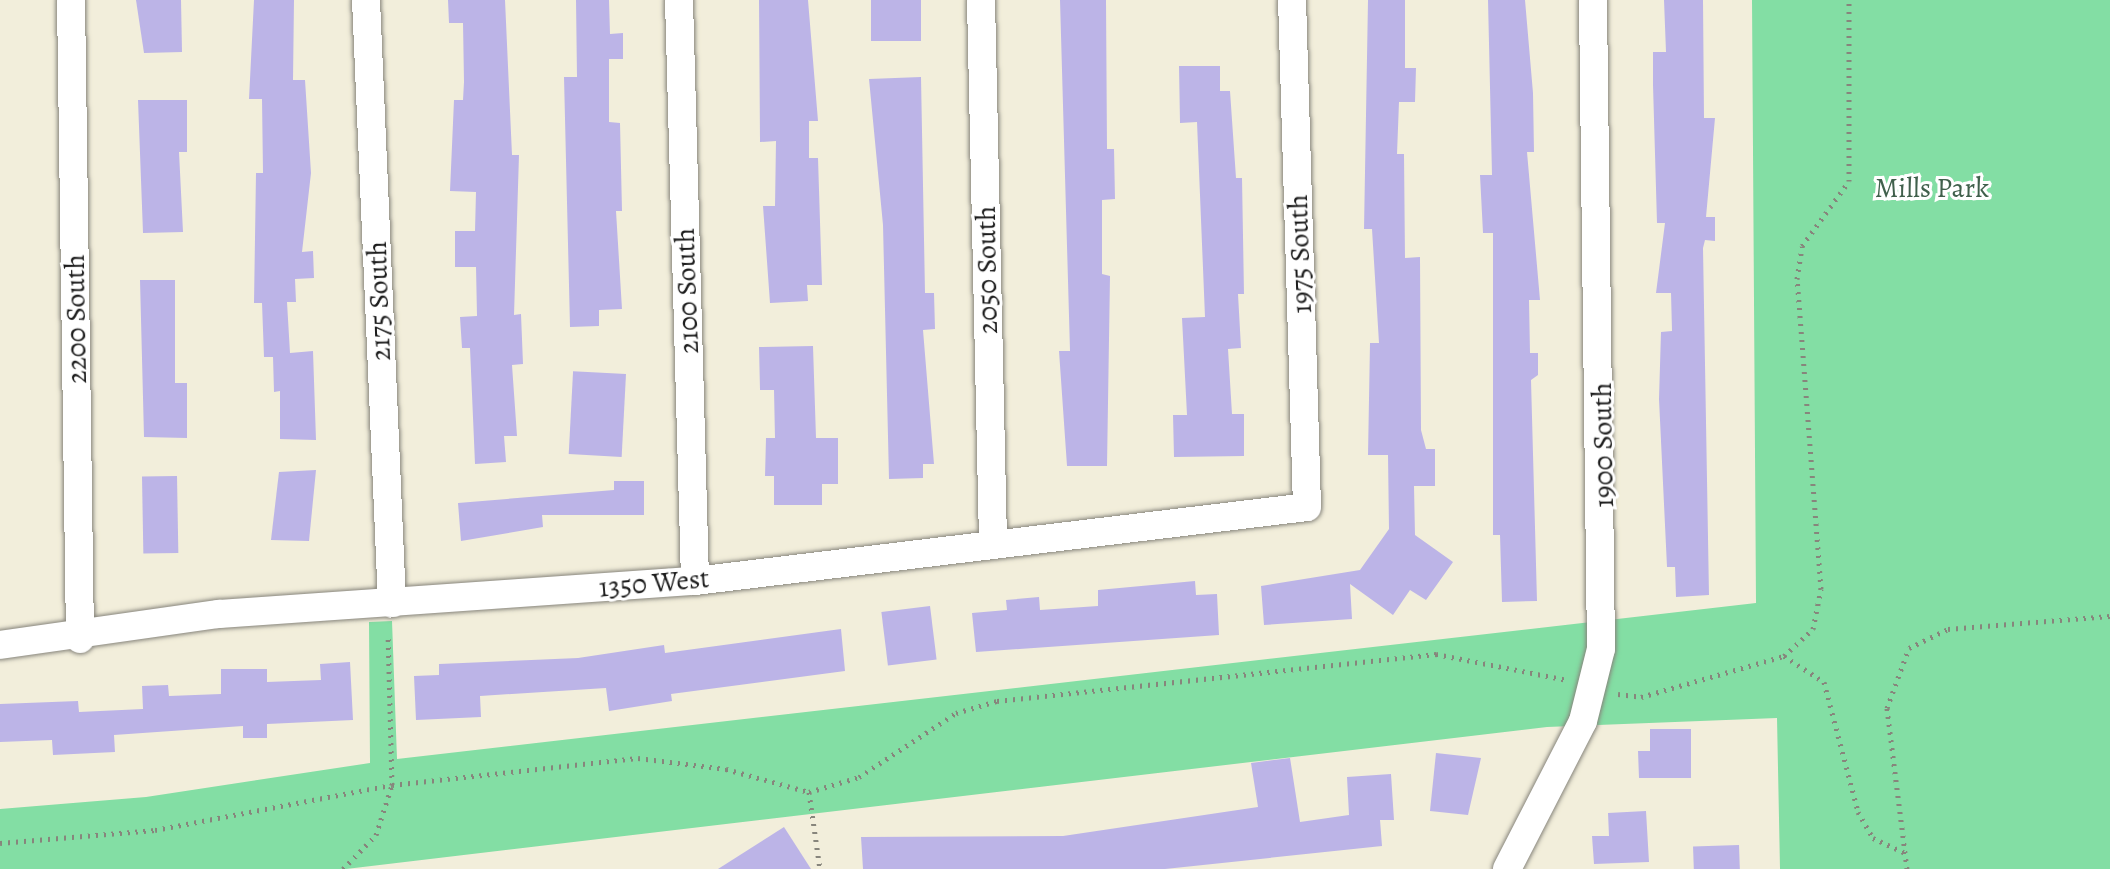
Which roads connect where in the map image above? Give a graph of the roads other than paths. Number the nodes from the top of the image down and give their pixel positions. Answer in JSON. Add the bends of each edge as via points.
{"nodes":[{"id":1,"x":71,"y":0,"type":"edge"},
{"id":2,"x":366,"y":0,"type":"edge"},
{"id":3,"x":679,"y":0,"type":"edge"},
{"id":4,"x":981,"y":0,"type":"edge"},
{"id":5,"x":1292,"y":0,"type":"edge"},
{"id":6,"x":1593,"y":0,"type":"edge"},
{"id":7,"x":1307,"y":507,"type":"joint"},
{"id":8,"x":993,"y":540,"type":"junction"},
{"id":9,"x":695,"y":581,"type":"junction"},
{"id":10,"x":392,"y":603,"type":"junction"},
{"id":11,"x":80,"y":639,"type":"junction"},
{"id":12,"x":0,"y":645,"type":"edge"},
{"id":13,"x":1507,"y":869,"type":"edge"}],
"edges":[{"from":1,"to":11,"type":"street","name":"2200 South"},
{"from":2,"to":10,"type":"street","name":"2175 South"},
{"from":3,"to":9,"type":"street","name":"2100 South"},
{"from":4,"to":8,"type":"street","name":"2050 South"},
{"from":5,"to":7,"type":"street","name":"1975 South"},
{"from":6,"to":13,"type":"street","name":"1900 South","via":[[1601,649],[1583,721]]},
{"from":7,"to":8,"type":"street","name":"1350 West"},
{"from":8,"to":9,"type":"street","name":"1350 West"},
{"from":9,"to":10,"type":"street","name":"1350 West"},
{"from":10,"to":11,"type":"street","name":"1350 West","via":[[219,614]]},
{"from":11,"to":12,"type":"street","name":"1350 West"}]}
